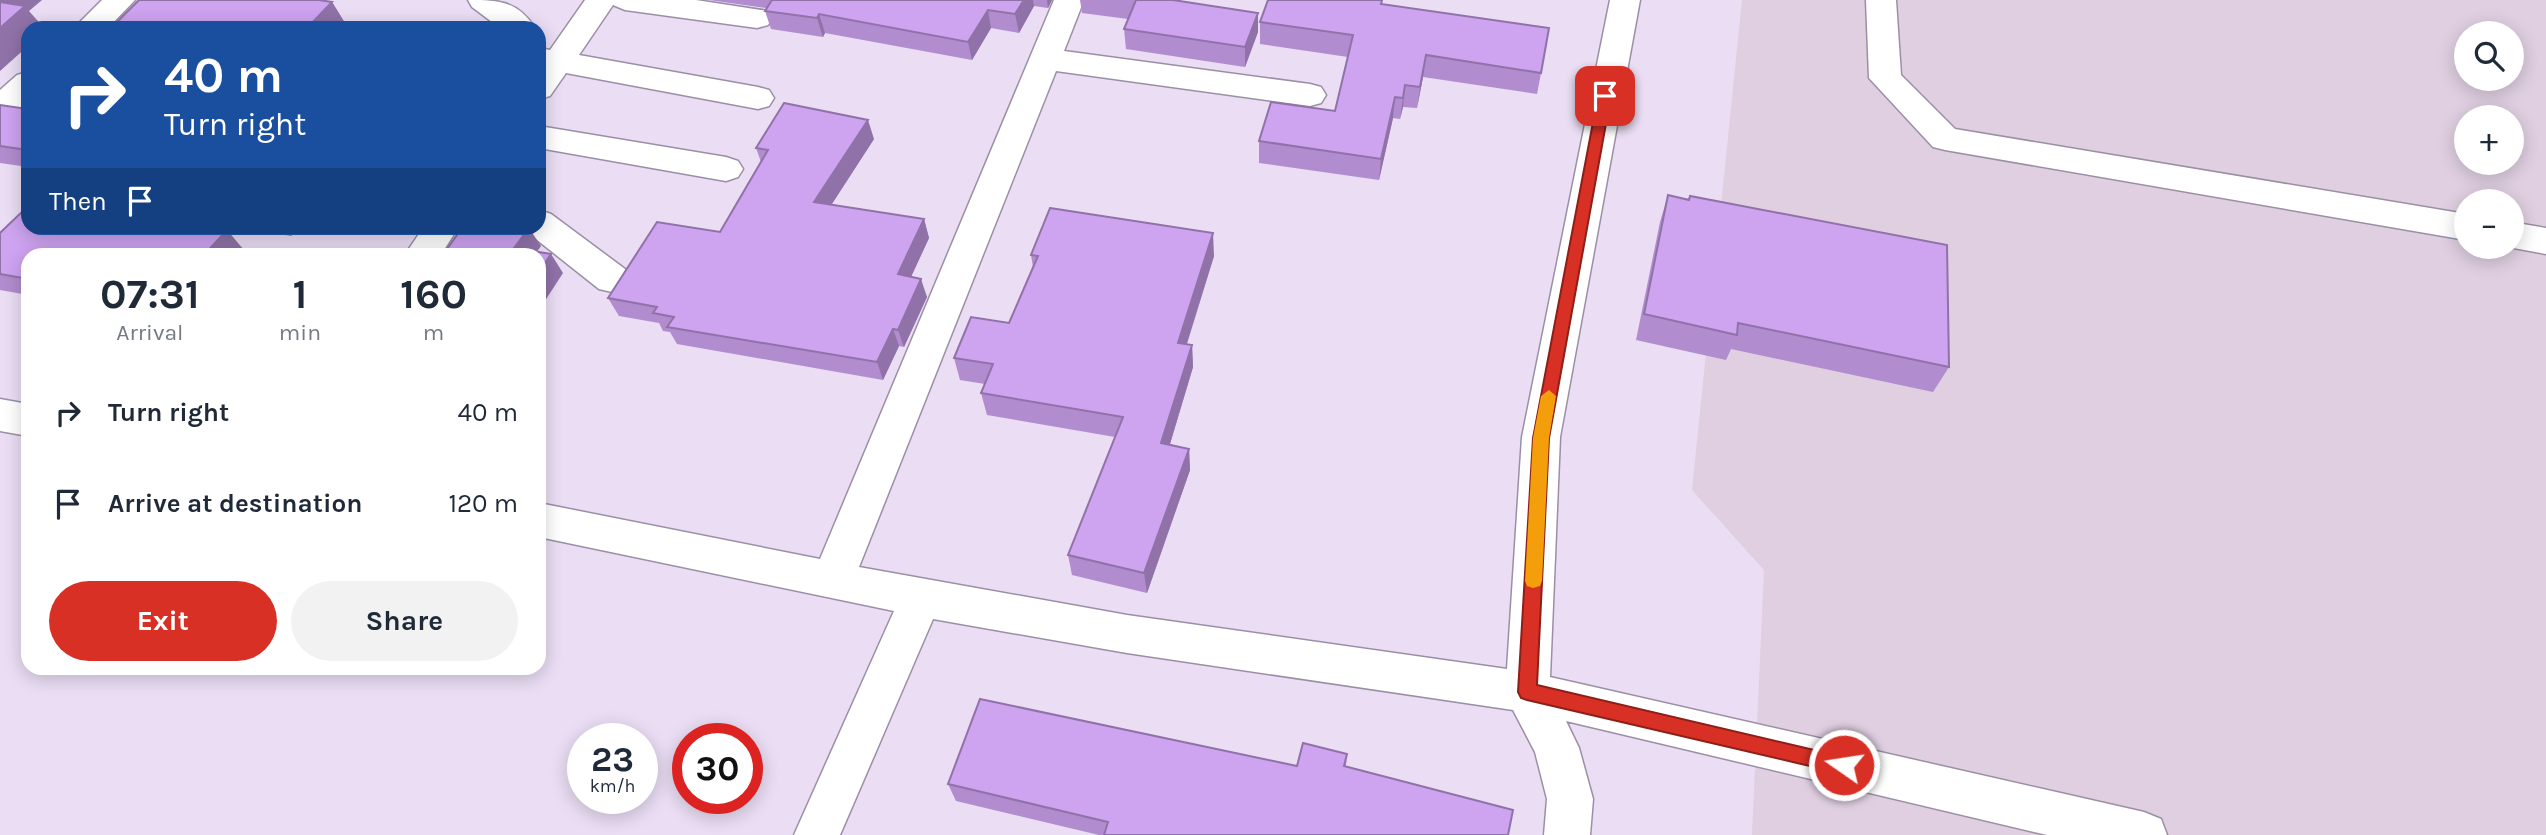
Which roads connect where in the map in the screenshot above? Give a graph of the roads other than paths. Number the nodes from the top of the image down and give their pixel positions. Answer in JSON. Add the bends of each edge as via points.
{"nodes":[{"id":1,"x":120,"y":0,"type":"edge"},
{"id":2,"x":483,"y":0,"type":"edge"},
{"id":3,"x":601,"y":0,"type":"edge"},
{"id":4,"x":625,"y":0,"type":"edge"},
{"id":5,"x":1069,"y":0,"type":"edge"},
{"id":6,"x":1625,"y":0,"type":"edge"},
{"id":7,"x":1881,"y":0,"type":"edge"},
{"id":8,"x":757,"y":18,"type":"dead end"},
{"id":9,"x":97,"y":21,"type":"edge"},
{"id":10,"x":511,"y":21,"type":"edge"},
{"id":11,"x":552,"y":50,"type":"edge"},
{"id":12,"x":1045,"y":59,"type":"junction"},
{"id":13,"x":546,"y":68,"type":"edge"},
{"id":14,"x":21,"y":89,"type":"edge"},
{"id":15,"x":1310,"y":95,"type":"dead end"},
{"id":16,"x":758,"y":98,"type":"dead end"},
{"id":17,"x":0,"y":108,"type":"edge"},
{"id":18,"x":546,"y":137,"type":"edge"},
{"id":19,"x":726,"y":169,"type":"dead end"},
{"id":20,"x":2454,"y":225,"type":"edge"},
{"id":21,"x":546,"y":228,"type":"edge"},
{"id":22,"x":2524,"y":237,"type":"edge"},
{"id":23,"x":2546,"y":241,"type":"edge"},
{"id":24,"x":612,"y":279,"type":"dead end"},
{"id":25,"x":0,"y":415,"type":"edge"},
{"id":26,"x":21,"y":419,"type":"edge"},
{"id":27,"x":546,"y":521,"type":"edge"},
{"id":28,"x":833,"y":579,"type":"junction"},
{"id":29,"x":921,"y":598,"type":"junction"},
{"id":30,"x":1527,"y":692,"type":"junction"},
{"id":31,"x":817,"y":835,"type":"edge"},
{"id":32,"x":1567,"y":835,"type":"edge"},
{"id":33,"x":2144,"y":835,"type":"edge"}],
"edges":[{"from":1,"to":9,"type":"street"},
{"from":2,"to":10,"type":"street"},
{"from":3,"to":11,"type":"street"},
{"from":4,"to":8,"type":"street"},
{"from":5,"to":12,"type":"street"},
{"from":6,"to":30,"type":"street","via":[[1541,438]]},
{"from":7,"to":20,"type":"street","via":[[1885,78],[1945,139]]},
{"from":11,"to":13,"type":"street"},
{"from":11,"to":16,"type":"street"},
{"from":12,"to":15,"type":"street"},
{"from":12,"to":28,"type":"street"},
{"from":14,"to":17,"type":"street"},
{"from":18,"to":19,"type":"street"},
{"from":21,"to":24,"type":"street"},
{"from":22,"to":23,"type":"street"},
{"from":25,"to":26,"type":"street"},
{"from":27,"to":28,"type":"street"},
{"from":28,"to":29,"type":"street"},
{"from":29,"to":30,"type":"street","via":[[1127,634]]},
{"from":29,"to":31,"type":"street"},
{"from":30,"to":32,"type":"street","via":[[1556,748],[1570,799]]},
{"from":30,"to":33,"type":"street"}]}
